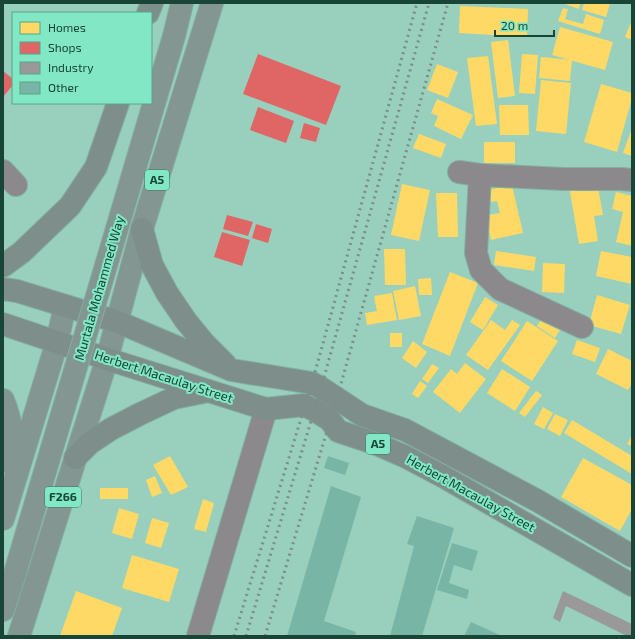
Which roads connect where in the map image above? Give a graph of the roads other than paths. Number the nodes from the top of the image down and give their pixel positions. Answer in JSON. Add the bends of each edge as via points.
{"nodes":[{"id":1,"x":182,"y":3,"type":"edge"},
{"id":2,"x":212,"y":3,"type":"edge"},
{"id":3,"x":118,"y":104,"type":"edge"},
{"id":4,"x":632,"y":180,"type":"edge"},
{"id":5,"x":142,"y":229,"type":"junction"},
{"id":6,"x":3,"y":266,"type":"edge"},
{"id":7,"x":3,"y":289,"type":"edge"},
{"id":8,"x":65,"y":306,"type":"junction"},
{"id":9,"x":118,"y":322,"type":"junction"},
{"id":10,"x":3,"y":324,"type":"edge"},
{"id":11,"x":582,"y":327,"type":"dead end"},
{"id":12,"x":57,"y":342,"type":"junction"},
{"id":13,"x":107,"y":359,"type":"junction"},
{"id":14,"x":231,"y":370,"type":"junction"},
{"id":15,"x":209,"y":390,"type":"junction"},
{"id":16,"x":3,"y":400,"type":"edge"},
{"id":17,"x":266,"y":408,"type":"junction"},
{"id":18,"x":75,"y":458,"type":"junction"},
{"id":19,"x":14,"y":485,"type":"junction"},
{"id":20,"x":3,"y":519,"type":"edge"},
{"id":21,"x":632,"y":556,"type":"edge"},
{"id":22,"x":632,"y":585,"type":"edge"},
{"id":23,"x":3,"y":610,"type":"edge"},
{"id":24,"x":19,"y":636,"type":"edge"},
{"id":25,"x":198,"y":636,"type":"edge"}],
"edges":[{"from":1,"to":23,"type":"main road","name":"Murtala Mohammed Way","bridge":true},
{"from":2,"to":5,"type":"main road","number":"A5"},
{"from":3,"to":6,"type":"highway","via":[[96,167],[70,206],[22,252]]},
{"from":4,"to":11,"type":"street","via":[[469,173],[476,253],[482,270],[500,289]]},
{"from":5,"to":9,"type":"main road","number":"A5"},
{"from":5,"to":14,"type":"highway","via":[[152,265],[167,293],[204,343]]},
{"from":7,"to":8,"type":"highway","name":"Herbert Macaulay Street"},
{"from":8,"to":9,"type":"highway","name":"Herbert Macaulay Street","number":"A5"},
{"from":8,"to":12,"type":"main road"},
{"from":9,"to":13,"type":"main road","number":"A5"},
{"from":9,"to":14,"type":"highway","name":"Herbert Macaulay Street","number":"A5"},
{"from":10,"to":12,"type":"highway","name":"Herbert Macaulay Street"},
{"from":12,"to":13,"type":"highway","name":"Herbert Macaulay Street","number":"A5"},
{"from":12,"to":19,"type":"main road"},
{"from":13,"to":15,"type":"highway","name":"Herbert Macaulay Street","number":"A5"},
{"from":13,"to":18,"type":"main road","number":"F266"},
{"from":14,"to":21,"type":"highway","name":"Herbert Macaulay Street","number":"A5","via":[[312,383],[362,415],[405,430],[538,501]]},
{"from":15,"to":17,"type":"highway","name":"Herbert Macaulay Street","number":"A5"},
{"from":15,"to":18,"type":"highway","via":[[174,398],[140,414],[111,429]]},
{"from":16,"to":19,"type":"main road","via":[[14,444]]},
{"from":17,"to":22,"type":"highway","name":"Herbert Macaulay Street","number":"A5","via":[[304,405],[330,420],[338,431],[406,456]]},
{"from":17,"to":25,"type":"street"},
{"from":18,"to":24,"type":"main road","number":"F266"},
{"from":19,"to":20,"type":"main road"}]}
